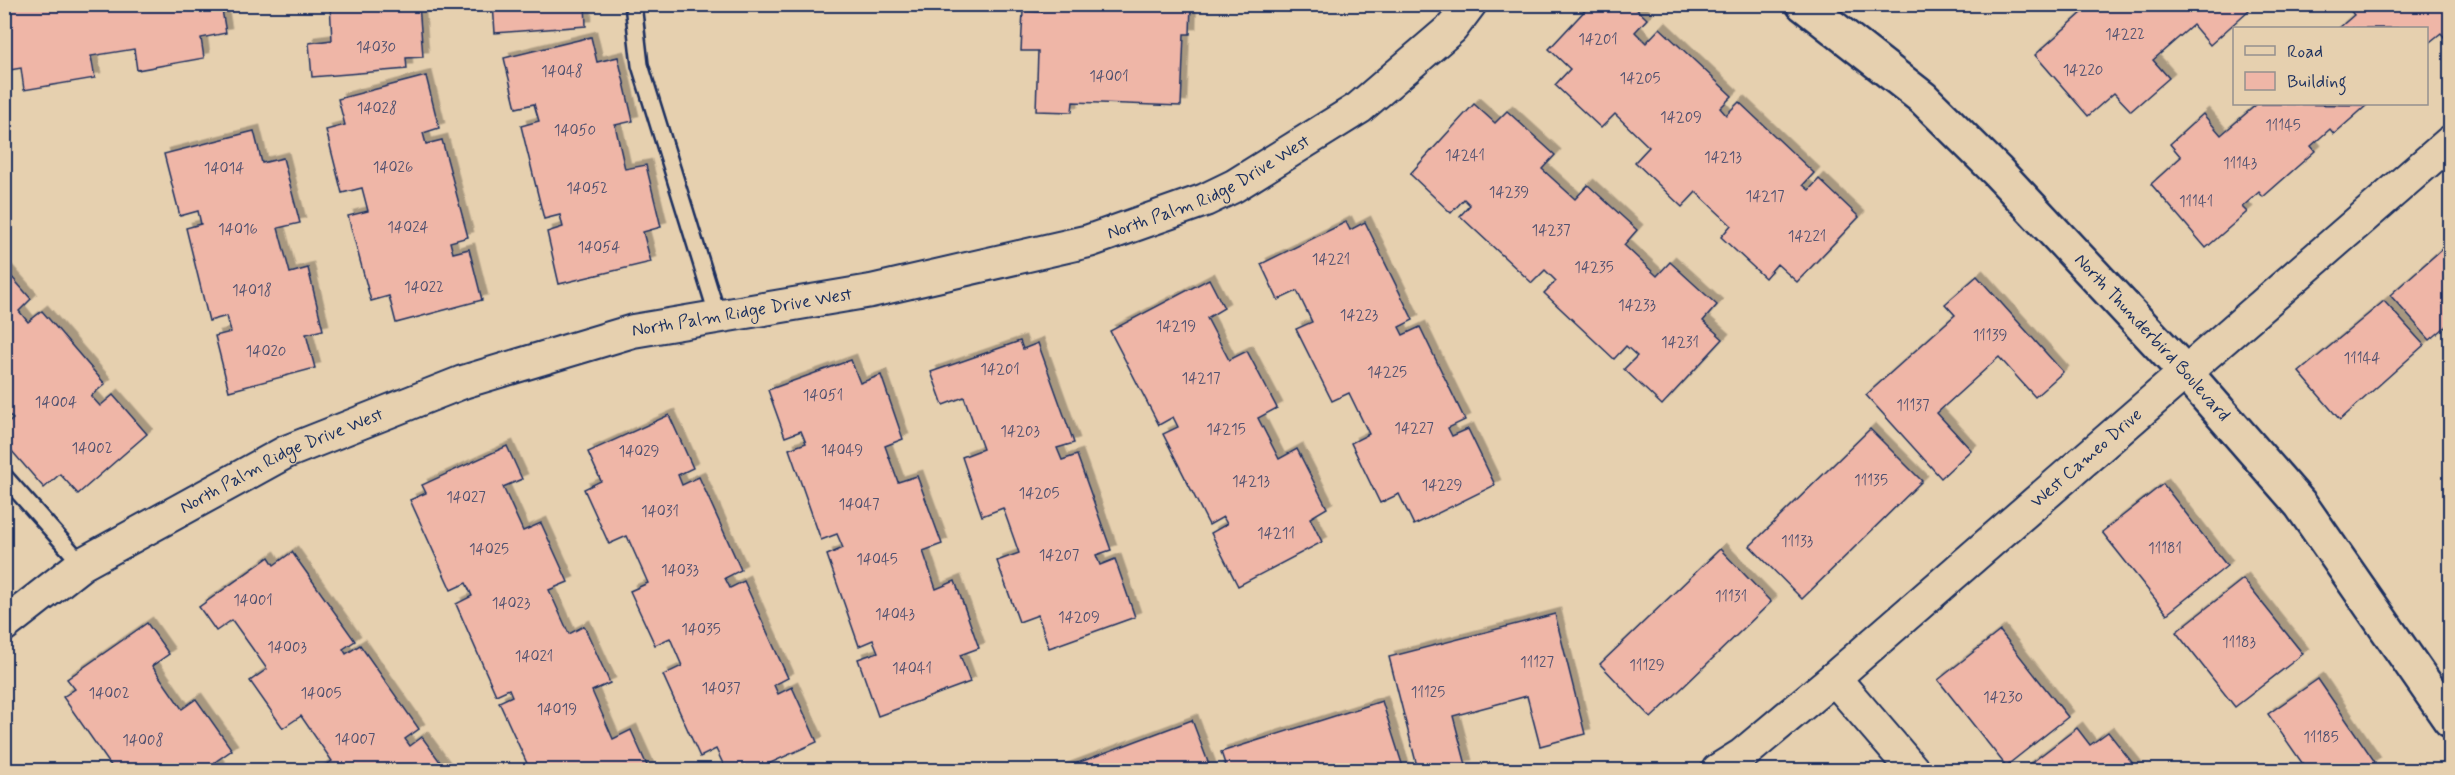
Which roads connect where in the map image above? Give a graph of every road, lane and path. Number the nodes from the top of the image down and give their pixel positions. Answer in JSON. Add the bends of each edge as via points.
{"nodes":[{"id":1,"x":633,"y":4,"type":"edge"},
{"id":2,"x":1470,"y":4,"type":"edge"},
{"id":3,"x":1803,"y":4,"type":"edge"},
{"id":4,"x":2451,"y":142,"type":"edge"},
{"id":5,"x":718,"y":317,"type":"junction"},
{"id":6,"x":2186,"y":373,"type":"junction"},
{"id":7,"x":4,"y":476,"type":"edge"},
{"id":8,"x":82,"y":564,"type":"junction"},
{"id":9,"x":4,"y":625,"type":"edge"},
{"id":10,"x":1834,"y":678,"type":"junction"},
{"id":11,"x":2451,"y":720,"type":"edge"},
{"id":12,"x":1718,"y":771,"type":"edge"},
{"id":13,"x":1913,"y":771,"type":"edge"}],
"edges":[{"from":1,"to":5,"type":"lane","via":[[640,65]]},
{"from":2,"to":5,"type":"street","name":"North Palm Ridge Drive West","via":[[1452,28],[1359,108],[1205,200],[1089,241],[870,291]]},
{"from":3,"to":6,"type":"street","name":"North Thunderbird Boulevard","via":[[1923,98],[1997,171]]},
{"from":4,"to":6,"type":"street","name":"West Cameo Drive"},
{"from":5,"to":8,"type":"street","name":"North Palm Ridge Drive West","via":[[633,331],[463,382],[286,452]]},
{"from":6,"to":10,"type":"street","name":"West Cameo Drive"},
{"from":6,"to":11,"type":"street","name":"North Thunderbird Boulevard","via":[[2301,505]]},
{"from":7,"to":8,"type":"lane"},
{"from":8,"to":9,"type":"street","name":"North Palm Ridge Drive West"},
{"from":10,"to":12,"type":"street","name":"West Cameo Drive"},
{"from":10,"to":13,"type":"street"}]}
